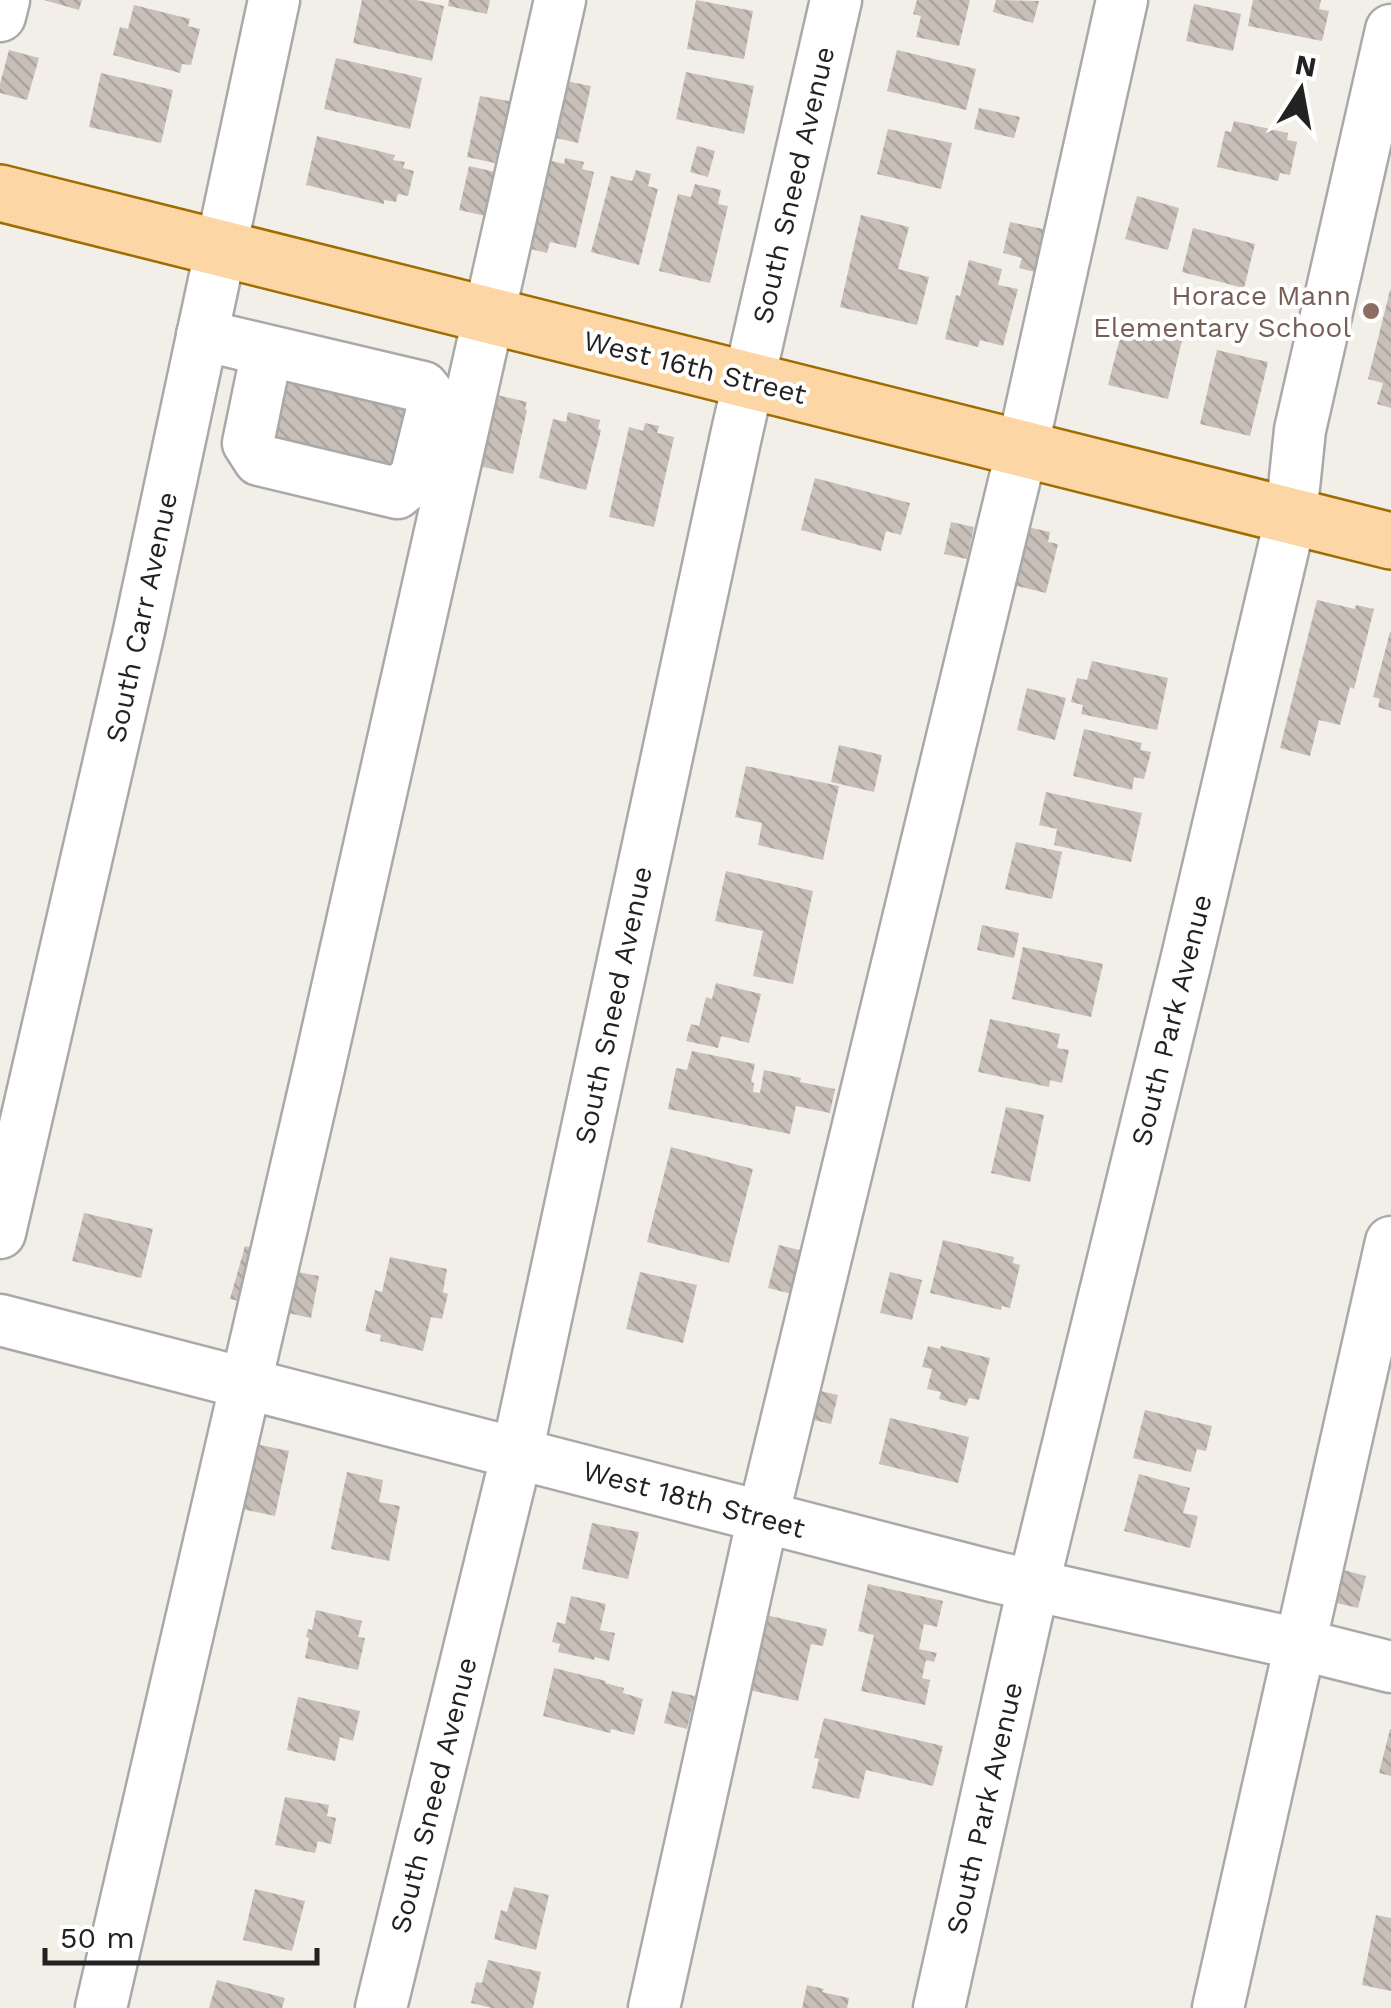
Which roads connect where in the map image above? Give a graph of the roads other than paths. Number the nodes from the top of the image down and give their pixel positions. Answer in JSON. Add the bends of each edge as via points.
{"nodes":[{"id":1,"x":4,"y":0,"type":"edge"},
{"id":2,"x":274,"y":0,"type":"edge"},
{"id":3,"x":560,"y":0,"type":"edge"},
{"id":4,"x":836,"y":0,"type":"edge"},
{"id":5,"x":1122,"y":0,"type":"edge"},
{"id":6,"x":0,"y":16,"type":"edge"},
{"id":7,"x":1391,"y":30,"type":"edge"},
{"id":8,"x":0,"y":193,"type":"edge"},
{"id":9,"x":220,"y":248,"type":"junction"},
{"id":10,"x":490,"y":316,"type":"junction"},
{"id":11,"x":202,"y":335,"type":"junction"},
{"id":12,"x":267,"y":351,"type":"dead end"},
{"id":13,"x":748,"y":380,"type":"junction"},
{"id":14,"x":1022,"y":449,"type":"junction"},
{"id":15,"x":1291,"y":516,"type":"junction"},
{"id":16,"x":1391,"y":541,"type":"edge"},
{"id":17,"x":0,"y":1233,"type":"edge"},
{"id":18,"x":1391,"y":1242,"type":"edge"},
{"id":19,"x":0,"y":1320,"type":"edge"},
{"id":20,"x":247,"y":1385,"type":"junction"},
{"id":21,"x":517,"y":1453,"type":"junction"},
{"id":22,"x":763,"y":1517,"type":"junction"},
{"id":23,"x":1034,"y":1586,"type":"junction"},
{"id":24,"x":1299,"y":1644,"type":"junction"},
{"id":25,"x":1391,"y":1667,"type":"edge"},
{"id":26,"x":102,"y":2008,"type":"edge"},
{"id":27,"x":381,"y":2008,"type":"edge"},
{"id":28,"x":654,"y":2008,"type":"edge"},
{"id":29,"x":939,"y":2008,"type":"edge"},
{"id":30,"x":1218,"y":2008,"type":"edge"}],
"edges":[{"from":1,"to":6,"type":"street"},
{"from":2,"to":9,"type":"street","name":"South Carr Avenue"},
{"from":3,"to":10,"type":"street"},
{"from":4,"to":13,"type":"street","name":"South Sneed Avenue"},
{"from":5,"to":14,"type":"street"},
{"from":7,"to":15,"type":"street","name":"South Park Avenue","via":[[1300,430]]},
{"from":8,"to":9,"type":"main road","name":"West 16th Street"},
{"from":9,"to":10,"type":"main road","name":"West 16th Street"},
{"from":9,"to":11,"type":"street","name":"South Carr Avenue"},
{"from":10,"to":13,"type":"main road","name":"West 16th Street"},
{"from":10,"to":20,"type":"street"},
{"from":11,"to":12,"type":"street"},
{"from":11,"to":17,"type":"street","name":"South Carr Avenue"},
{"from":13,"to":14,"type":"main road","name":"West 16th Street"},
{"from":13,"to":21,"type":"street","name":"South Sneed Avenue"},
{"from":14,"to":15,"type":"main road","name":"West 16th Street"},
{"from":14,"to":22,"type":"street"},
{"from":15,"to":16,"type":"main road","name":"West 16th Street"},
{"from":15,"to":23,"type":"street","name":"South Park Avenue"},
{"from":18,"to":24,"type":"street"},
{"from":19,"to":20,"type":"street","name":"West 18th Street"},
{"from":20,"to":21,"type":"street","name":"West 18th Street"},
{"from":20,"to":26,"type":"street"},
{"from":21,"to":22,"type":"street","name":"West 18th Street"},
{"from":21,"to":27,"type":"street","name":"South Sneed Avenue"},
{"from":22,"to":23,"type":"street","name":"West 18th Street"},
{"from":22,"to":28,"type":"street"},
{"from":23,"to":24,"type":"street","name":"West 18th Street"},
{"from":23,"to":29,"type":"street","name":"South Park Avenue"},
{"from":24,"to":25,"type":"street","name":"West 18th Street"},
{"from":24,"to":30,"type":"street"}]}
